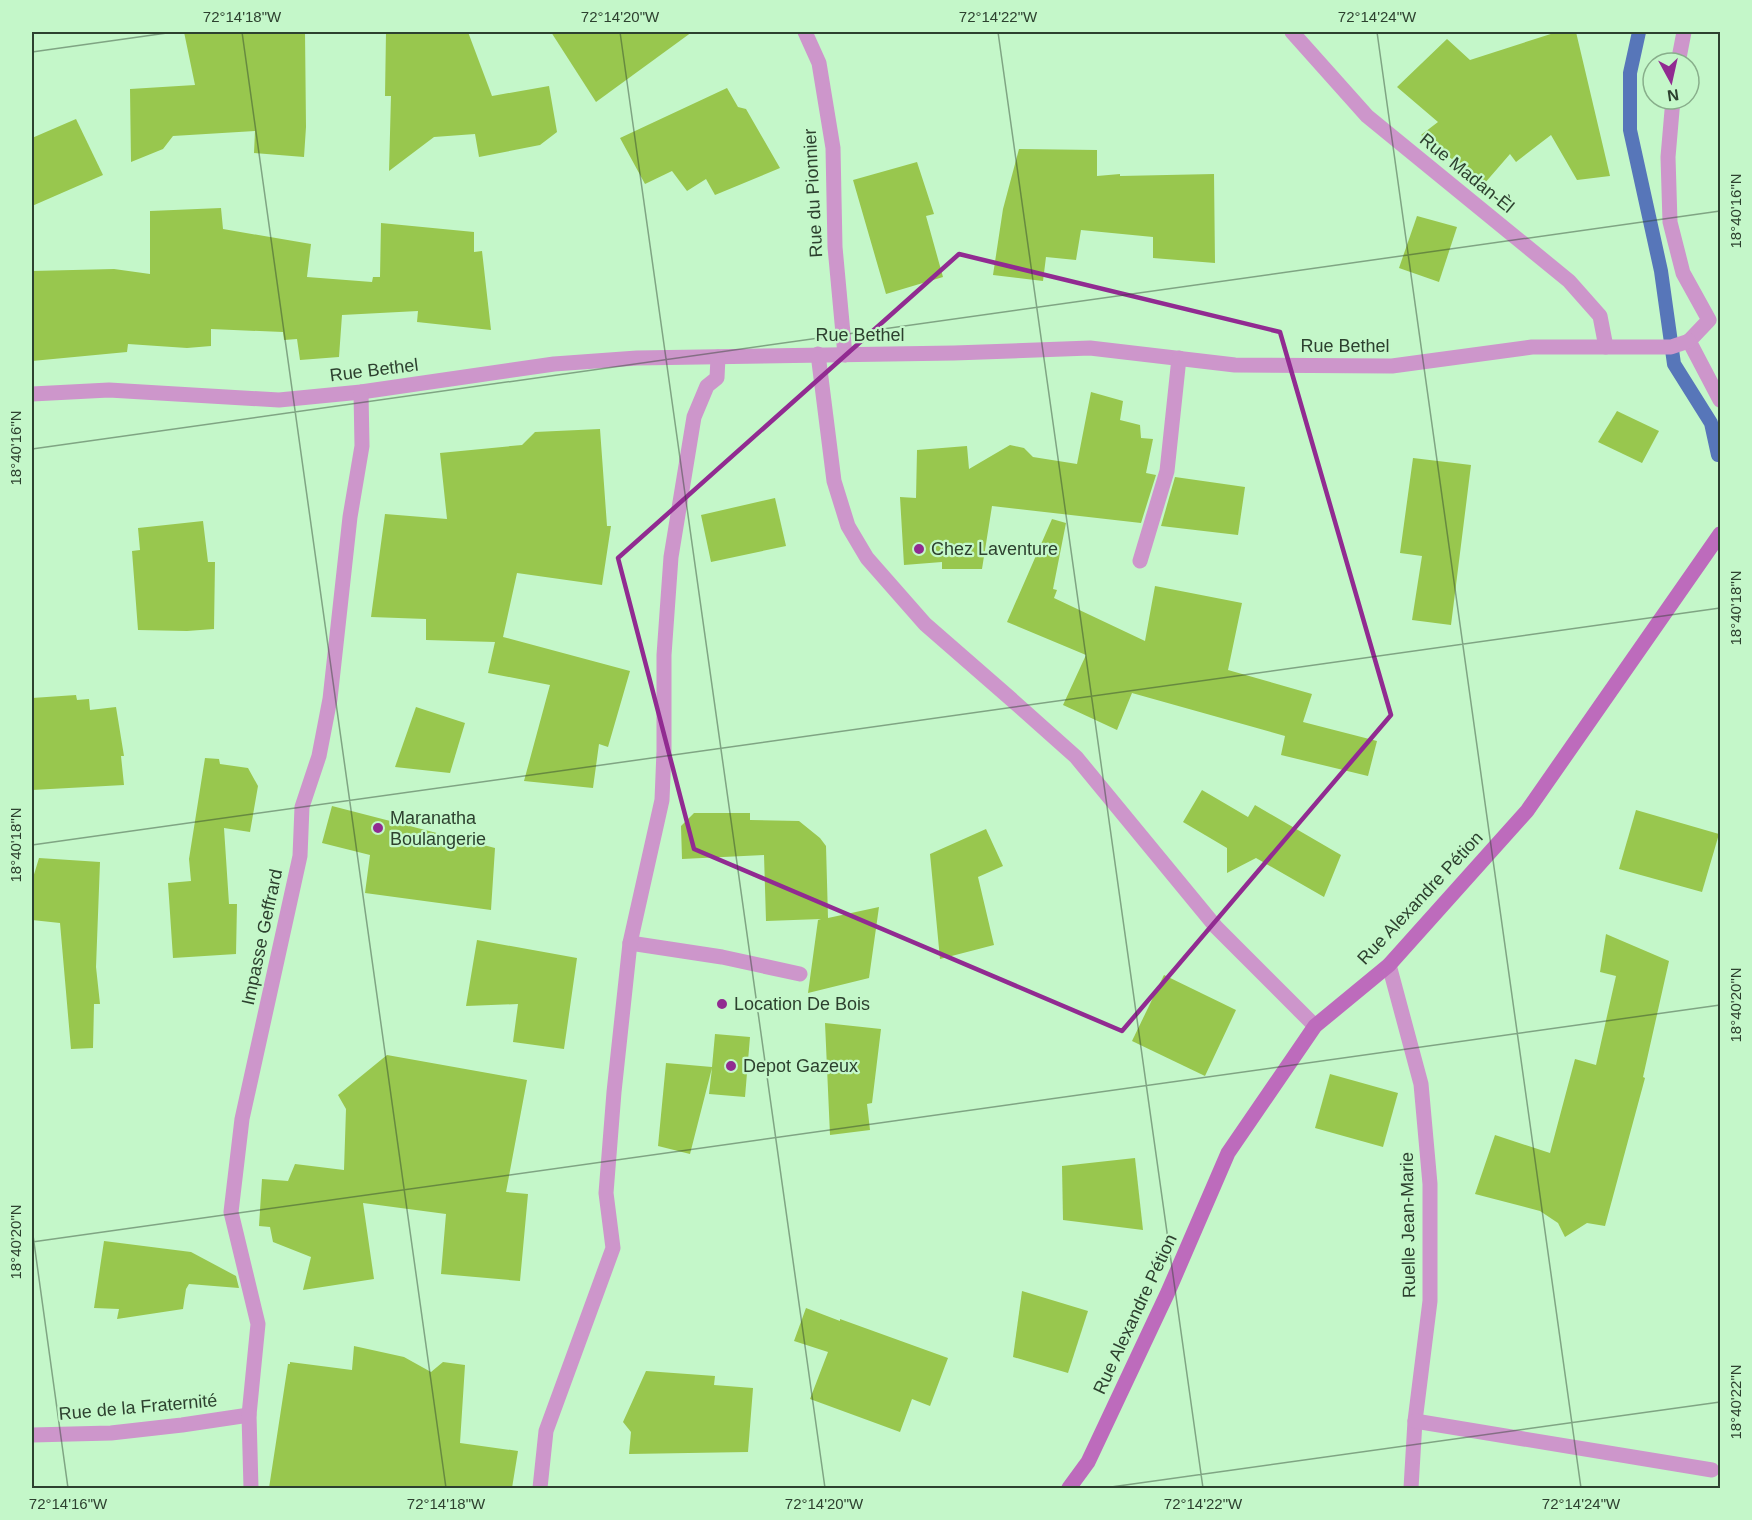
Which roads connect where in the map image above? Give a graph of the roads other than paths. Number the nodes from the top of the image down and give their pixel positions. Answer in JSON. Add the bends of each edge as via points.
{"nodes":[{"id":1,"x":805,"y":32,"type":"edge"},
{"id":2,"x":1292,"y":32,"type":"edge"},
{"id":3,"x":1684,"y":32,"type":"edge"},
{"id":4,"x":1680,"y":51,"type":"edge"},
{"id":5,"x":1672,"y":111,"type":"edge"},
{"id":6,"x":1689,"y":341,"type":"junction"},
{"id":7,"x":1606,"y":347,"type":"junction"},
{"id":8,"x":818,"y":354,"type":"junction"},
{"id":9,"x":844,"y":355,"type":"junction"},
{"id":10,"x":718,"y":357,"type":"junction"},
{"id":11,"x":1179,"y":358,"type":"junction"},
{"id":12,"x":361,"y":392,"type":"junction"},
{"id":13,"x":32,"y":394,"type":"edge"},
{"id":14,"x":1720,"y":400,"type":"edge"},
{"id":15,"x":1720,"y":534,"type":"edge"},
{"id":16,"x":1140,"y":561,"type":"dead end"},
{"id":17,"x":630,"y":943,"type":"junction"},
{"id":18,"x":1389,"y":965,"type":"junction"},
{"id":19,"x":800,"y":974,"type":"dead end"},
{"id":20,"x":1315,"y":1026,"type":"junction"},
{"id":21,"x":249,"y":1415,"type":"junction"},
{"id":22,"x":1415,"y":1421,"type":"junction"},
{"id":23,"x":32,"y":1435,"type":"edge"},
{"id":24,"x":1712,"y":1470,"type":"dead end"},
{"id":25,"x":251,"y":1488,"type":"edge"},
{"id":26,"x":540,"y":1488,"type":"edge"},
{"id":27,"x":1069,"y":1488,"type":"edge"},
{"id":28,"x":1411,"y":1488,"type":"edge"}],
"edges":[{"from":1,"to":9,"type":"street","name":"Rue du Pionnier","via":[[819,63],[833,148]]},
{"from":2,"to":7,"type":"street","name":"Rue Madan-Èl","via":[[1367,116],[1569,281],[1600,316]]},
{"from":3,"to":4,"type":"street"},
{"from":5,"to":6,"type":"street","via":[[1668,157],[1670,222],[1683,273],[1708,320]]},
{"from":6,"to":7,"type":"street","name":"Rue Bethel","via":[[1671,347]]},
{"from":6,"to":14,"type":"street"},
{"from":7,"to":11,"type":"street","name":"Rue Bethel","via":[[1532,347],[1392,366],[1235,365]]},
{"from":8,"to":9,"type":"street","name":"Rue Bethel"},
{"from":8,"to":10,"type":"street","name":"Rue Bethel"},
{"from":8,"to":20,"type":"street","via":[[834,481],[848,526],[867,558],[925,624],[1076,758],[1216,927]]},
{"from":9,"to":11,"type":"street","name":"Rue Bethel","via":[[1090,348]]},
{"from":10,"to":12,"type":"street","name":"Rue Bethel","via":[[554,364]]},
{"from":10,"to":17,"type":"street","via":[[717,378],[707,386],[694,417],[671,556],[664,655],[662,800]]},
{"from":11,"to":16,"type":"street","via":[[1167,471]]},
{"from":12,"to":13,"type":"street","name":"Rue Bethel","via":[[279,400],[109,390]]},
{"from":12,"to":21,"type":"street","name":"Impasse Geffrard","via":[[362,446],[330,699],[319,756],[302,807],[300,856],[242,1119],[231,1212],[258,1324]]},
{"from":15,"to":18,"type":"street","name":"Rue Alexandre Pétion","via":[[1527,811]]},
{"from":17,"to":19,"type":"street"},
{"from":17,"to":26,"type":"street","via":[[606,1193],[613,1248],[546,1431]]},
{"from":18,"to":20,"type":"street","name":"Rue Alexandre Pétion"},
{"from":18,"to":22,"type":"street","name":"Ruelle Jean-Marie","via":[[1421,1084],[1430,1184],[1430,1301]]},
{"from":20,"to":27,"type":"street","name":"Rue Alexandre Pétion","via":[[1228,1153],[1088,1462]]},
{"from":21,"to":23,"type":"street","name":"Rue de la Fraternité","via":[[111,1433]]},
{"from":21,"to":25,"type":"street","name":"Impasse Geffrard"},
{"from":22,"to":24,"type":"street"},
{"from":22,"to":28,"type":"street","name":"Ruelle Jean-Marie"}]}
